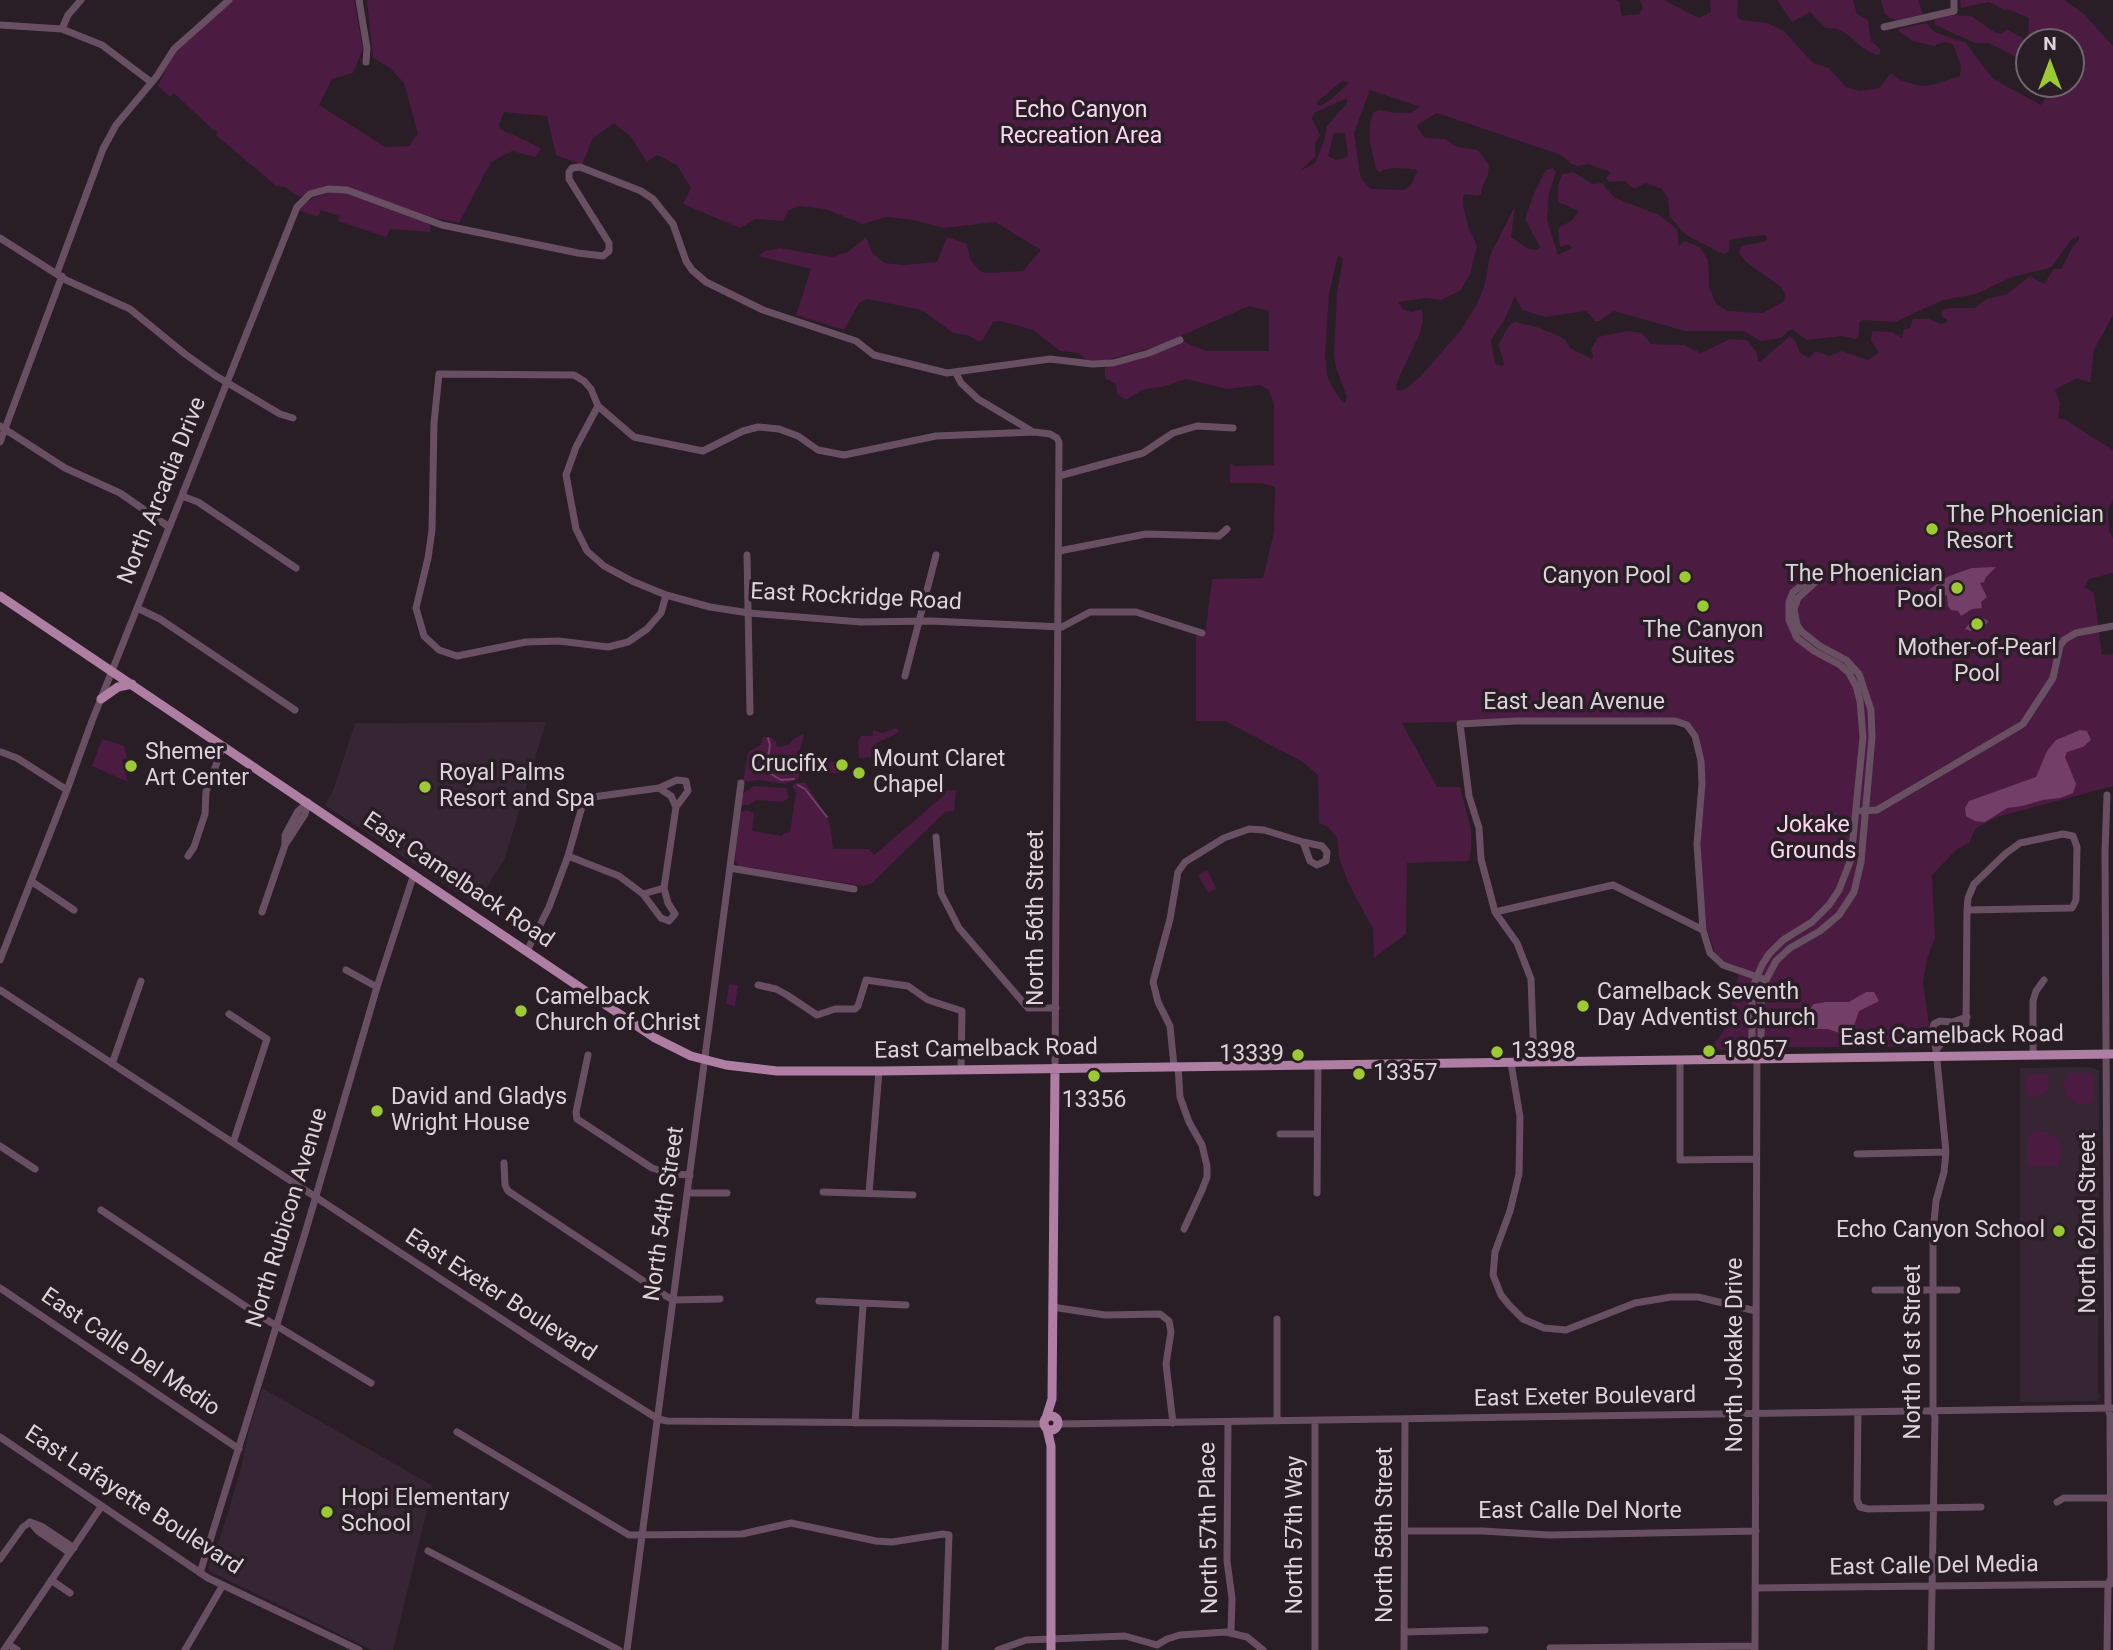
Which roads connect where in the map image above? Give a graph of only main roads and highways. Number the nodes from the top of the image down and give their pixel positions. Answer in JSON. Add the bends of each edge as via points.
{"nodes":[{"id":1,"x":0,"y":596,"type":"edge"},
{"id":2,"x":132,"y":684,"type":"junction"},
{"id":3,"x":101,"y":699,"type":"road end"},
{"id":4,"x":2110,"y":1054,"type":"edge"},
{"id":5,"x":1055,"y":1068,"type":"junction"},
{"id":6,"x":1051,"y":1650,"type":"edge"}],
"edges":[{"from":1,"to":2,"type":"main road","name":"East Camelback Road"},
{"from":2,"to":3,"type":"main road"},
{"from":2,"to":5,"type":"main road","name":"East Camelback Road","via":[[681,1052],[739,1068],[777,1071]]},
{"from":4,"to":5,"type":"main road","name":"East Camelback Road"},
{"from":5,"to":6,"type":"main road","name":"North 56th Street"}]}
